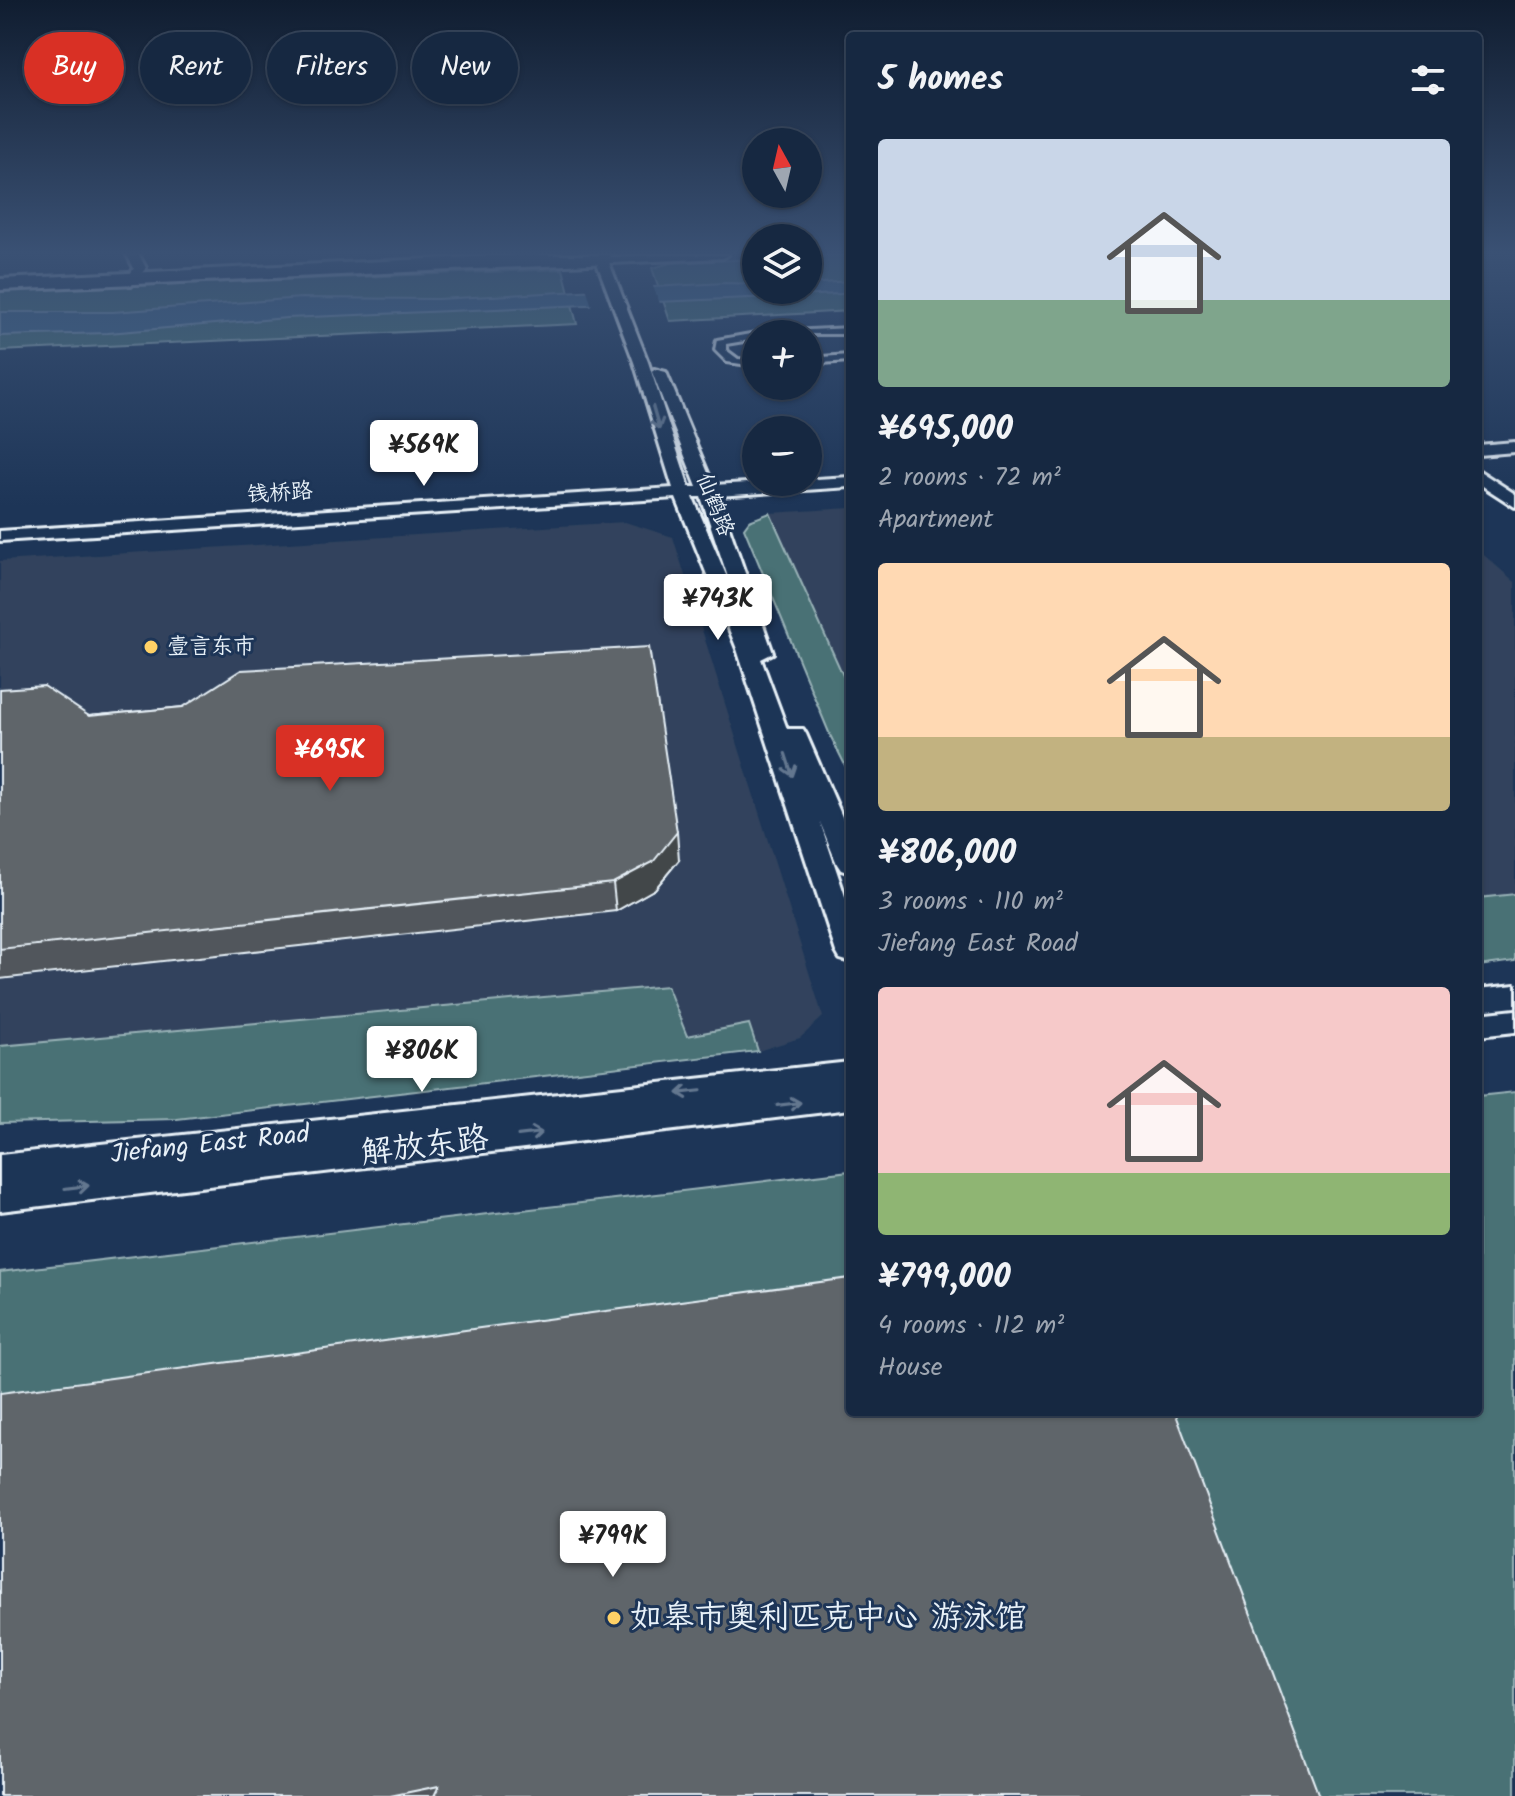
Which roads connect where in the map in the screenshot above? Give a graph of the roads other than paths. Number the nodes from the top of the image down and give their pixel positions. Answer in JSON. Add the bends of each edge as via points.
{"nodes":[{"id":1,"x":636,"y":339,"type":"edge"},
{"id":2,"x":640,"y":339,"type":"edge"},
{"id":3,"x":740,"y":339,"type":"edge"},
{"id":4,"x":846,"y":358,"type":"edge"},
{"id":5,"x":822,"y":360,"type":"edge"},
{"id":6,"x":742,"y":363,"type":"edge"},
{"id":7,"x":1515,"y":440,"type":"edge"},
{"id":8,"x":1482,"y":443,"type":"edge"},
{"id":9,"x":1515,"y":447,"type":"edge"},
{"id":10,"x":1482,"y":450,"type":"edge"},
{"id":11,"x":1482,"y":478,"type":"edge"},
{"id":12,"x":846,"y":482,"type":"edge"},
{"id":13,"x":846,"y":490,"type":"edge"},
{"id":14,"x":707,"y":494,"type":"junction"},
{"id":15,"x":683,"y":496,"type":"junction"},
{"id":16,"x":1515,"y":502,"type":"edge"},
{"id":17,"x":0,"y":536,"type":"edge"},
{"id":18,"x":0,"y":544,"type":"edge"},
{"id":19,"x":846,"y":854,"type":"edge"},
{"id":20,"x":846,"y":940,"type":"edge"},
{"id":21,"x":1515,"y":996,"type":"edge"},
{"id":22,"x":1482,"y":1000,"type":"edge"},
{"id":23,"x":1515,"y":1021,"type":"edge"},
{"id":24,"x":1482,"y":1025,"type":"edge"},
{"id":25,"x":846,"y":1074,"type":"edge"},
{"id":26,"x":846,"y":1097,"type":"edge"},
{"id":27,"x":0,"y":1169,"type":"edge"},
{"id":28,"x":0,"y":1197,"type":"edge"}],
"edges":[{"from":1,"to":15,"type":"street","name":"仙鹤路","one_way":true},
{"from":2,"to":14,"type":"street","name":"仙鹤路"},
{"from":3,"to":6,"type":"street","via":[[721,342],[720,350]]},
{"from":4,"to":5,"type":"street"},
{"from":7,"to":8,"type":"street"},
{"from":9,"to":10,"type":"street"},
{"from":11,"to":16,"type":"street"},
{"from":12,"to":14,"type":"street","name":"钱桥路"},
{"from":13,"to":14,"type":"street","name":"钱桥路"},
{"from":14,"to":15,"type":"street","name":"钱桥路"},
{"from":14,"to":19,"type":"street","name":"仙鹤路","via":[[759,644]]},
{"from":15,"to":17,"type":"street","name":"钱桥路"},
{"from":15,"to":18,"type":"street","name":"钱桥路"},
{"from":15,"to":20,"type":"street","name":"仙鹤路","one_way":true,"via":[[774,722]]},
{"from":21,"to":22,"type":"street"},
{"from":23,"to":24,"type":"street"},
{"from":25,"to":27,"type":"street","name":"Jiefang East Road","one_way":true},
{"from":28,"to":26,"type":"street","name":"解放东路","one_way":true}]}
